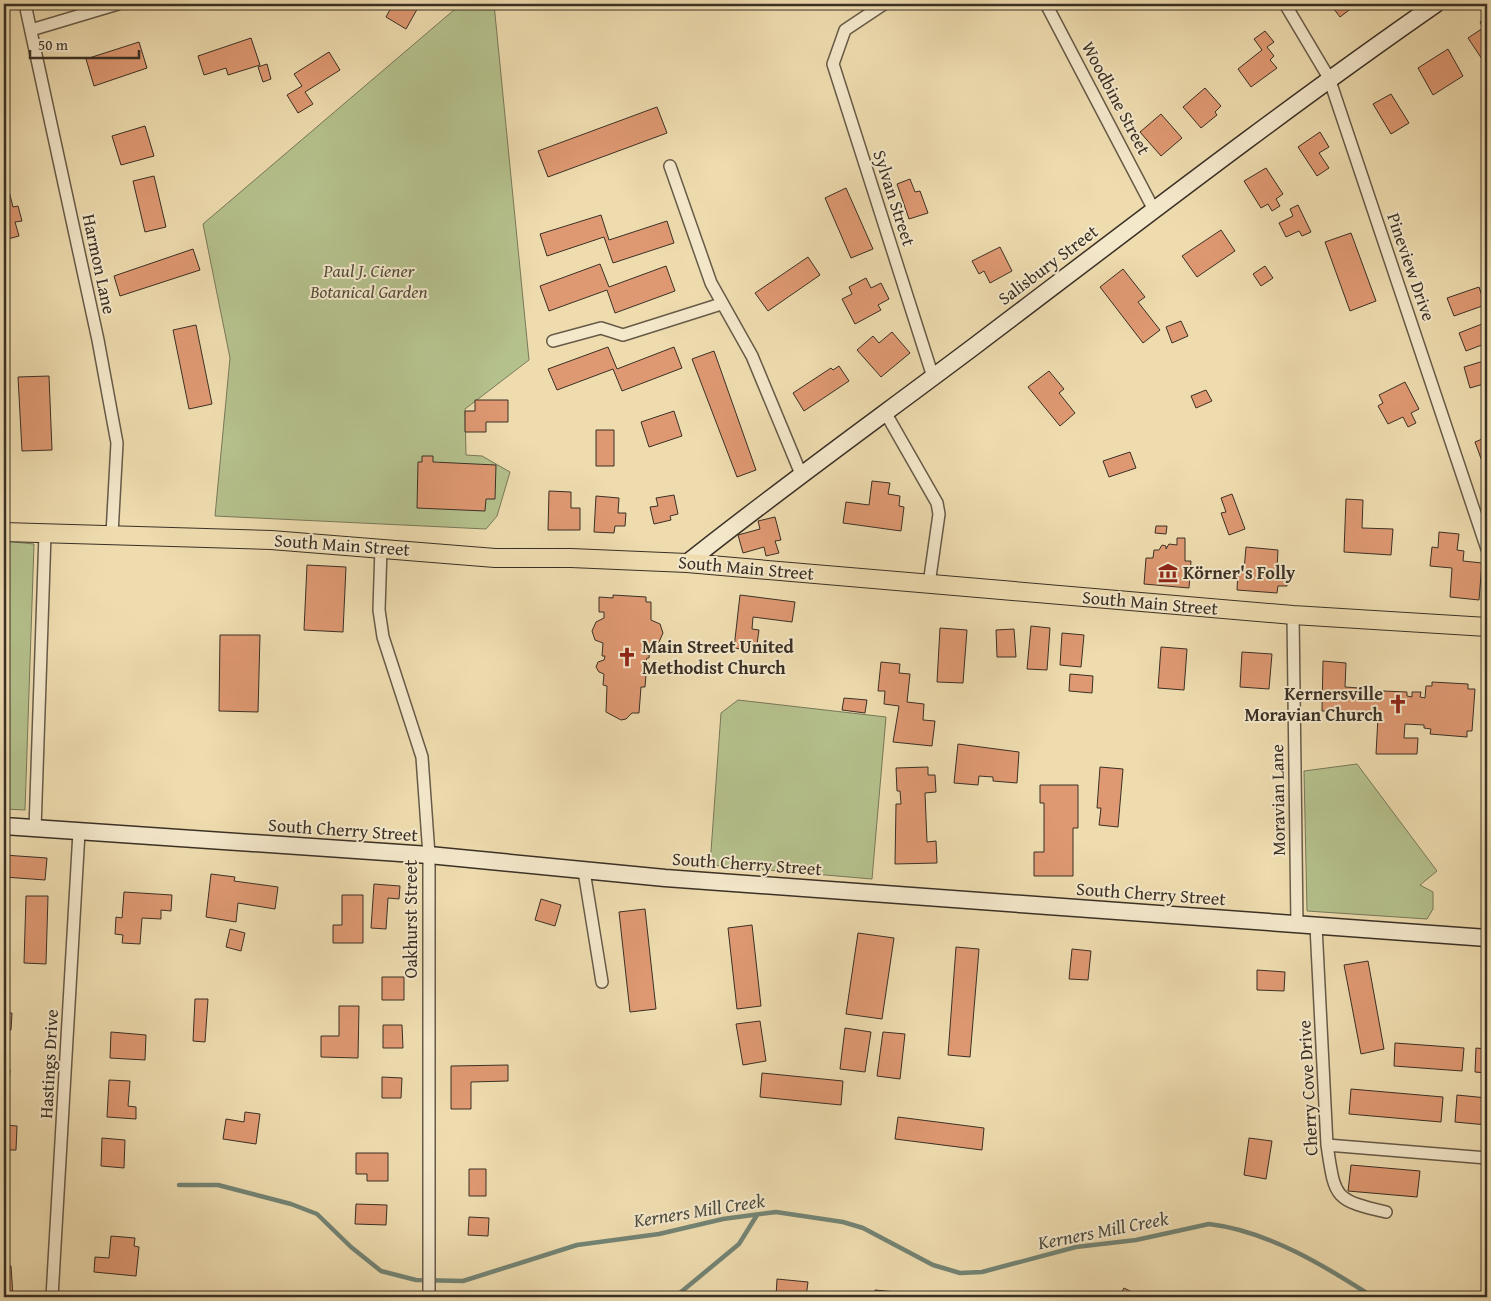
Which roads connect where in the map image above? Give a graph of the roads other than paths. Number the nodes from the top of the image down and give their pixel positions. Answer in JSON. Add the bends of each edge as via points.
{"nodes":[{"id":1,"x":26,"y":4,"type":"edge"},
{"id":2,"x":118,"y":4,"type":"edge"},
{"id":3,"x":884,"y":4,"type":"edge"},
{"id":4,"x":1046,"y":4,"type":"edge"},
{"id":5,"x":1285,"y":4,"type":"edge"},
{"id":6,"x":1436,"y":4,"type":"edge"},
{"id":7,"x":31,"y":30,"type":"junction"},
{"id":8,"x":1329,"y":78,"type":"junction"},
{"id":9,"x":670,"y":166,"type":"dead end"},
{"id":10,"x":1154,"y":210,"type":"junction"},
{"id":11,"x":721,"y":304,"type":"junction"},
{"id":12,"x":553,"y":341,"type":"dead end"},
{"id":13,"x":933,"y":377,"type":"junction"},
{"id":14,"x":885,"y":412,"type":"junction"},
{"id":15,"x":801,"y":474,"type":"junction"},
{"id":16,"x":4,"y":532,"type":"edge"},
{"id":17,"x":45,"y":534,"type":"junction"},
{"id":18,"x":112,"y":534,"type":"junction"},
{"id":19,"x":381,"y":548,"type":"junction"},
{"id":20,"x":1487,"y":549,"type":"edge"},
{"id":21,"x":687,"y":563,"type":"junction"},
{"id":22,"x":929,"y":584,"type":"junction"},
{"id":23,"x":1293,"y":615,"type":"junction"},
{"id":24,"x":1487,"y":627,"type":"edge"},
{"id":25,"x":4,"y":826,"type":"edge"},
{"id":26,"x":36,"y":829,"type":"junction"},
{"id":27,"x":79,"y":832,"type":"junction"},
{"id":28,"x":429,"y":856,"type":"junction"},
{"id":29,"x":584,"y":871,"type":"junction"},
{"id":30,"x":1297,"y":925,"type":"junction"},
{"id":31,"x":1316,"y":926,"type":"junction"},
{"id":32,"x":1487,"y":938,"type":"edge"},
{"id":33,"x":602,"y":982,"type":"dead end"},
{"id":34,"x":1327,"y":1145,"type":"junction"},
{"id":35,"x":1487,"y":1158,"type":"edge"},
{"id":36,"x":1386,"y":1212,"type":"dead end"},
{"id":37,"x":52,"y":1297,"type":"edge"},
{"id":38,"x":429,"y":1297,"type":"edge"}],
"edges":[{"from":1,"to":7,"type":"street","name":"Harmon Lane"},
{"from":2,"to":7,"type":"street"},
{"from":3,"to":13,"type":"street","name":"Sylvan Street","via":[[845,30],[833,64]]},
{"from":4,"to":10,"type":"street","name":"Woodbine Street"},
{"from":5,"to":8,"type":"street","name":"Pineview Drive"},
{"from":6,"to":8,"type":"main road","name":"Salisbury Street"},
{"from":7,"to":18,"type":"street","name":"Harmon Lane","via":[[117,443]]},
{"from":8,"to":10,"type":"main road","name":"Salisbury Street"},
{"from":8,"to":20,"type":"street","name":"Pineview Drive"},
{"from":9,"to":11,"type":"street"},
{"from":10,"to":13,"type":"main road","name":"Salisbury Street"},
{"from":11,"to":12,"type":"street","via":[[622,335],[601,328]]},
{"from":11,"to":15,"type":"street","via":[[756,365]]},
{"from":13,"to":14,"type":"main road","name":"Salisbury Street"},
{"from":14,"to":15,"type":"main road","name":"Salisbury Street"},
{"from":14,"to":22,"type":"street","via":[[937,503],[939,514]]},
{"from":15,"to":21,"type":"main road","name":"Salisbury Street"},
{"from":16,"to":17,"type":"main road","name":"South Main Street"},
{"from":17,"to":18,"type":"main road","name":"South Main Street"},
{"from":17,"to":26,"type":"street"},
{"from":18,"to":19,"type":"main road","name":"South Main Street"},
{"from":19,"to":21,"type":"main road","name":"South Main Street","via":[[495,558]]},
{"from":19,"to":28,"type":"street","name":"Oakhurst Street","via":[[379,610],[383,636],[422,757]]},
{"from":21,"to":22,"type":"main road","name":"South Main Street"},
{"from":22,"to":23,"type":"main road","name":"South Main Street"},
{"from":23,"to":24,"type":"main road","name":"South Main Street"},
{"from":23,"to":30,"type":"street","name":"Moravian Lane"},
{"from":25,"to":26,"type":"main road","name":"South Cherry Street"},
{"from":26,"to":27,"type":"main road","name":"South Cherry Street"},
{"from":27,"to":28,"type":"main road","name":"South Cherry Street"},
{"from":27,"to":37,"type":"street","name":"Hastings Drive"},
{"from":28,"to":29,"type":"main road","name":"South Cherry Street"},
{"from":28,"to":38,"type":"street","name":"Oakhurst Street"},
{"from":29,"to":30,"type":"main road","name":"South Cherry Street"},
{"from":29,"to":33,"type":"street"},
{"from":30,"to":31,"type":"main road","name":"South Cherry Street"},
{"from":31,"to":32,"type":"main road","name":"South Cherry Street"},
{"from":31,"to":34,"type":"street","name":"Cherry Cove Drive"},
{"from":34,"to":35,"type":"street"},
{"from":34,"to":36,"type":"street","name":"Cherry Cove Drive","via":[[1332,1178],[1339,1196],[1357,1206]]}]}
